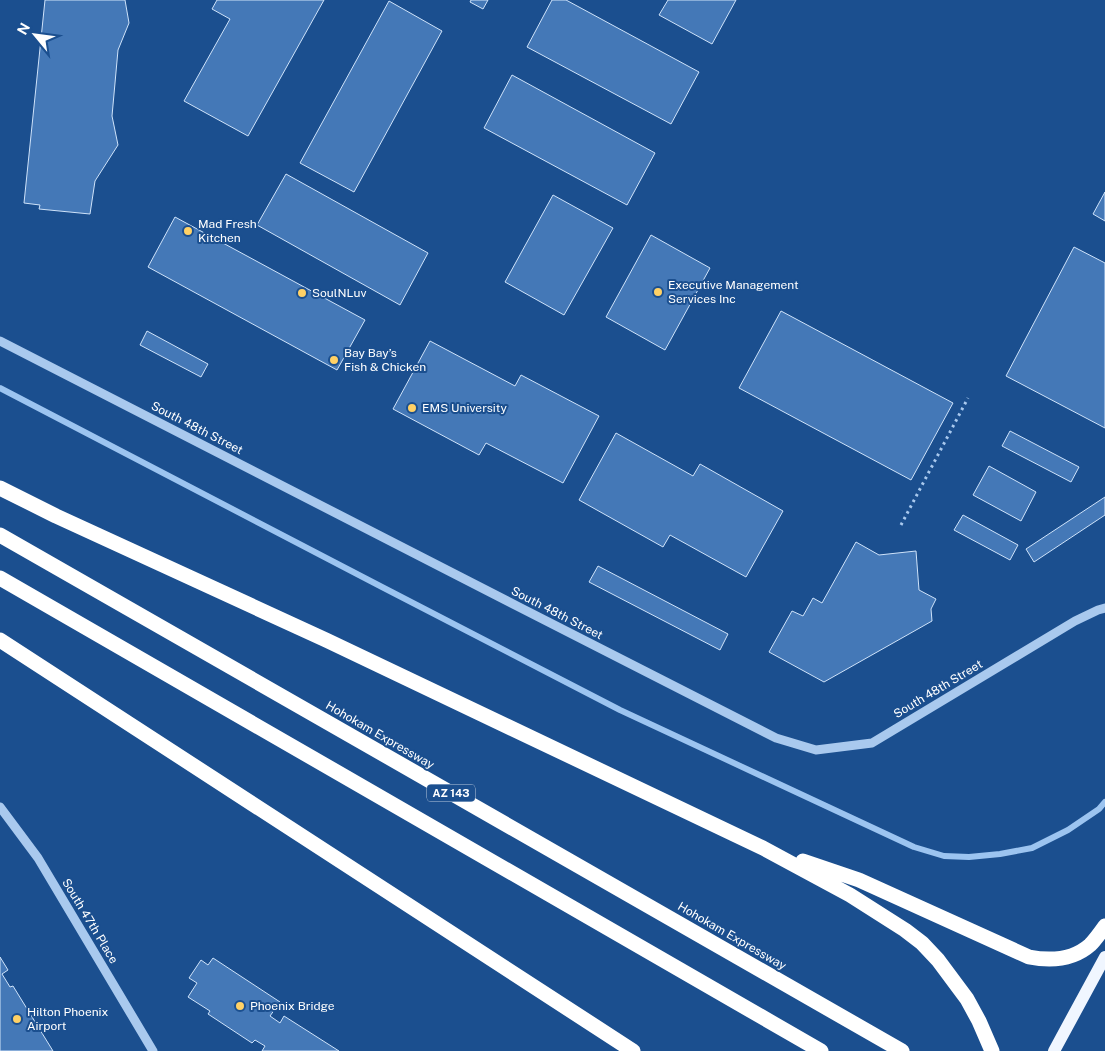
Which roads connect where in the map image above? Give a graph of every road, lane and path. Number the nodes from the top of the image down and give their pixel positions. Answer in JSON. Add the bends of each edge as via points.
{"nodes":[{"id":1,"x":0,"y":340,"type":"edge"},
{"id":2,"x":968,"y":398,"type":"dead end"},
{"id":3,"x":0,"y":488,"type":"edge"},
{"id":4,"x":901,"y":524,"type":"dead end"},
{"id":5,"x":0,"y":534,"type":"edge"},
{"id":6,"x":0,"y":578,"type":"edge"},
{"id":7,"x":1105,"y":608,"type":"edge"},
{"id":8,"x":0,"y":640,"type":"edge"},
{"id":9,"x":0,"y":807,"type":"edge"},
{"id":10,"x":763,"y":848,"type":"junction"},
{"id":11,"x":1105,"y":926,"type":"edge"},
{"id":12,"x":1105,"y":957,"type":"edge"},
{"id":13,"x":152,"y":1051,"type":"edge"},
{"id":14,"x":632,"y":1051,"type":"edge"},
{"id":15,"x":821,"y":1051,"type":"edge"},
{"id":16,"x":902,"y":1051,"type":"edge"},
{"id":17,"x":992,"y":1051,"type":"edge"},
{"id":18,"x":1054,"y":1051,"type":"edge"}],
"edges":[{"from":1,"to":7,"type":"street","name":"South 48th Street","via":[[776,738],[816,750],[872,743],[1075,621]]},
{"from":2,"to":4,"type":"path"},
{"from":3,"to":10,"type":"highway"},
{"from":5,"to":16,"type":"highway","name":"Hohokam Expressway","number":"AZ 143"},
{"from":6,"to":15,"type":"highway"},
{"from":8,"to":14,"type":"highway"},
{"from":9,"to":13,"type":"street","name":"South 47th Place","via":[[38,858]]},
{"from":10,"to":11,"type":"highway","via":[[859,880],[1029,957],[1050,960],[1079,953]]},
{"from":10,"to":17,"type":"highway","via":[[862,902],[922,943],[967,999]]},
{"from":12,"to":18,"type":"main road"}]}
